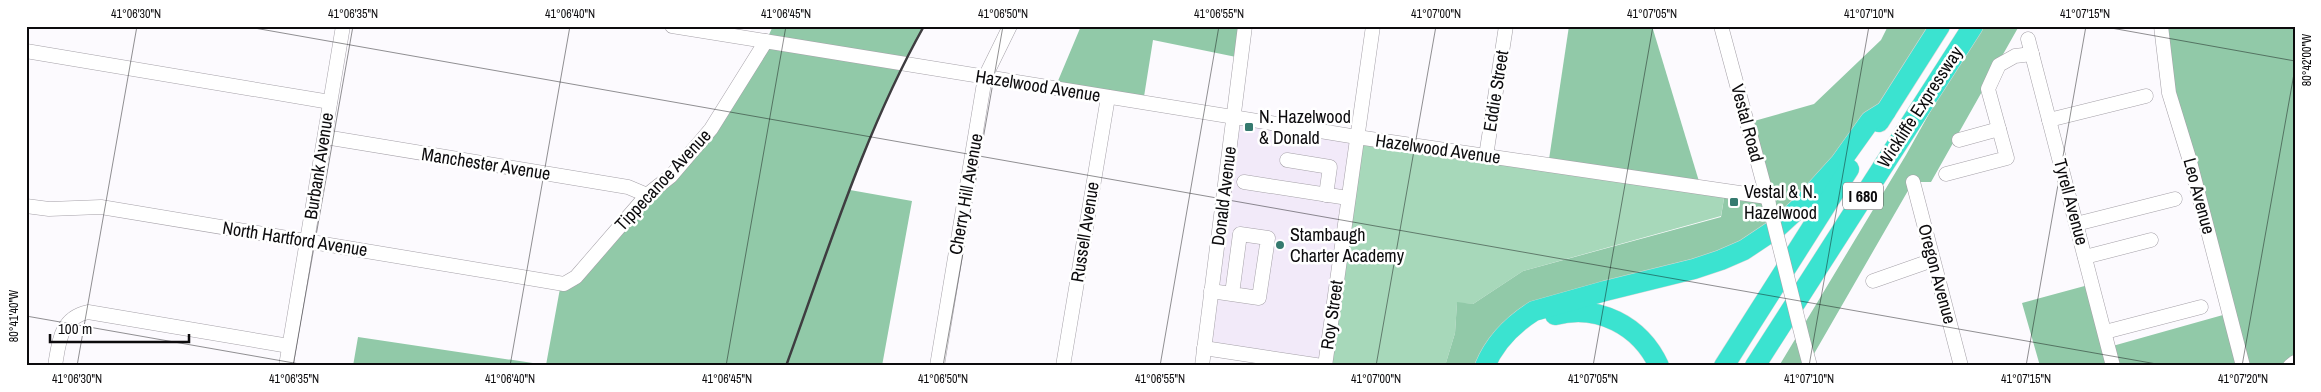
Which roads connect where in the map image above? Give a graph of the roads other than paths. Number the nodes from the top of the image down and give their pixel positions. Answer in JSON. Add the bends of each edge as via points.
{"nodes":[{"id":1,"x":343,"y":26,"type":"edge"},
{"id":2,"x":672,"y":26,"type":"edge"},
{"id":3,"x":1010,"y":26,"type":"edge"},
{"id":4,"x":1245,"y":26,"type":"edge"},
{"id":5,"x":1374,"y":26,"type":"edge"},
{"id":6,"x":1506,"y":26,"type":"edge"},
{"id":7,"x":1722,"y":26,"type":"edge"},
{"id":8,"x":1940,"y":26,"type":"edge"},
{"id":9,"x":1973,"y":26,"type":"edge"},
{"id":10,"x":2162,"y":26,"type":"edge"},
{"id":11,"x":2028,"y":39,"type":"dead end"},
{"id":12,"x":766,"y":41,"type":"junction"},
{"id":13,"x":26,"y":51,"type":"edge"},
{"id":14,"x":2032,"y":54,"type":"junction"},
{"id":15,"x":985,"y":77,"type":"junction"},
{"id":16,"x":2146,"y":96,"type":"dead end"},
{"id":17,"x":1108,"y":97,"type":"junction"},
{"id":18,"x":330,"y":102,"type":"junction"},
{"id":19,"x":1886,"y":111,"type":"junction"},
{"id":20,"x":1234,"y":117,"type":"junction"},
{"id":21,"x":2049,"y":120,"type":"junction"},
{"id":22,"x":1999,"y":130,"type":"junction"},
{"id":23,"x":325,"y":137,"type":"junction"},
{"id":24,"x":1357,"y":137,"type":"junction"},
{"id":25,"x":1959,"y":140,"type":"dead end"},
{"id":26,"x":1486,"y":156,"type":"junction"},
{"id":27,"x":1286,"y":160,"type":"dead end"},
{"id":28,"x":1946,"y":174,"type":"dead end"},
{"id":29,"x":1244,"y":182,"type":"dead end"},
{"id":30,"x":1913,"y":182,"type":"dead end"},
{"id":31,"x":1326,"y":195,"type":"junction"},
{"id":32,"x":647,"y":196,"type":"junction"},
{"id":33,"x":1863,"y":196,"type":"junction"},
{"id":34,"x":1348,"y":198,"type":"junction"},
{"id":35,"x":2175,"y":200,"type":"dead end"},
{"id":36,"x":1768,"y":203,"type":"junction"},
{"id":37,"x":26,"y":206,"type":"edge"},
{"id":38,"x":2076,"y":224,"type":"junction"},
{"id":39,"x":2151,"y":240,"type":"dead end"},
{"id":40,"x":307,"y":241,"type":"junction"},
{"id":41,"x":2085,"y":257,"type":"junction"},
{"id":42,"x":1933,"y":260,"type":"junction"},
{"id":43,"x":1873,"y":281,"type":"dead end"},
{"id":44,"x":564,"y":284,"type":"joint"},
{"id":45,"x":1212,"y":291,"type":"junction"},
{"id":46,"x":1232,"y":294,"type":"junction"},
{"id":47,"x":2201,"y":308,"type":"dead end"},
{"id":48,"x":2104,"y":332,"type":"junction"},
{"id":49,"x":289,"y":346,"type":"junction"},
{"id":50,"x":1204,"y":348,"type":"junction"},
{"id":51,"x":2295,"y":362,"type":"edge"},
{"id":52,"x":55,"y":366,"type":"edge"},
{"id":53,"x":286,"y":366,"type":"edge"},
{"id":54,"x":937,"y":366,"type":"edge"},
{"id":55,"x":1063,"y":366,"type":"edge"},
{"id":56,"x":1202,"y":366,"type":"edge"},
{"id":57,"x":1323,"y":366,"type":"edge"},
{"id":58,"x":1485,"y":366,"type":"edge"},
{"id":59,"x":1498,"y":366,"type":"edge"},
{"id":60,"x":1659,"y":366,"type":"edge"},
{"id":61,"x":1724,"y":366,"type":"edge"},
{"id":62,"x":1755,"y":366,"type":"edge"},
{"id":63,"x":1771,"y":366,"type":"edge"},
{"id":64,"x":1810,"y":366,"type":"edge"},
{"id":65,"x":1961,"y":366,"type":"edge"},
{"id":66,"x":2113,"y":366,"type":"edge"},
{"id":67,"x":2243,"y":366,"type":"edge"},
{"id":68,"x":2290,"y":366,"type":"edge"}],
"edges":[{"from":1,"to":18,"type":"street","name":"Burbank Avenue"},
{"from":2,"to":12,"type":"street","name":"Hazelwood Avenue"},
{"from":3,"to":15,"type":"street","name":"Cherry Hill Avenue"},
{"from":4,"to":20,"type":"street","name":"Donald Avenue"},
{"from":5,"to":24,"type":"street","name":"Roy Street"},
{"from":6,"to":26,"type":"street","name":"Eddie Street"},
{"from":7,"to":36,"type":"street","name":"Vestal Road"},
{"from":8,"to":19,"type":"highway","name":"Wickliffe Expressway","number":"I 680"},
{"from":9,"to":33,"type":"highway","name":"Wickliffe Expressway","number":"I 680"},
{"from":10,"to":67,"type":"street","name":"Leo Avenue","via":[[2169,93]]},
{"from":11,"to":14,"type":"street","name":"Tyrell Avenue"},
{"from":12,"to":15,"type":"street","name":"Hazelwood Avenue"},
{"from":12,"to":32,"type":"street","name":"Tippecanoe Avenue","via":[[711,129],[671,176]]},
{"from":13,"to":18,"type":"street"},
{"from":14,"to":21,"type":"street","name":"Tyrell Avenue"},
{"from":14,"to":22,"type":"street","via":[[2015,56],[1999,65],[1992,78],[1988,89]]},
{"from":15,"to":17,"type":"street","name":"Hazelwood Avenue"},
{"from":15,"to":54,"type":"street","name":"Cherry Hill Avenue"},
{"from":16,"to":21,"type":"street"},
{"from":17,"to":20,"type":"street","name":"Hazelwood Avenue"},
{"from":17,"to":55,"type":"street","name":"Russell Avenue"},
{"from":18,"to":23,"type":"street","name":"Burbank Avenue"},
{"from":19,"to":58,"type":"highway","via":[[1870,121],[1812,195],[1754,244],[1710,264],[1534,311],[1502,337]]},
{"from":19,"to":61,"type":"highway","name":"Wickliffe Expressway","number":"I 680"},
{"from":20,"to":24,"type":"street","name":"Hazelwood Avenue"},
{"from":20,"to":45,"type":"street","name":"Donald Avenue"},
{"from":21,"to":38,"type":"street","name":"Tyrell Avenue"},
{"from":22,"to":25,"type":"street"},
{"from":22,"to":28,"type":"street","via":[[2007,158]]},
{"from":23,"to":32,"type":"street","name":"Manchester Avenue","via":[[628,187]]},
{"from":23,"to":40,"type":"street","name":"Burbank Avenue"},
{"from":24,"to":26,"type":"street","name":"Hazelwood Avenue"},
{"from":24,"to":34,"type":"street","name":"Roy Street"},
{"from":26,"to":36,"type":"street","name":"Hazelwood Avenue"},
{"from":27,"to":31,"type":"street","via":[[1330,168]]},
{"from":29,"to":31,"type":"street"},
{"from":30,"to":42,"type":"street","name":"Oregon Avenue"},
{"from":31,"to":34,"type":"street"},
{"from":32,"to":44,"type":"street","name":"Tippecanoe Avenue","via":[[576,277]]},
{"from":33,"to":62,"type":"highway","name":"Wickliffe Expressway","number":"I 680"},
{"from":33,"to":63,"type":"highway","via":[[1820,284]]},
{"from":34,"to":57,"type":"street","name":"Roy Street"},
{"from":35,"to":38,"type":"street"},
{"from":36,"to":64,"type":"street","name":"Vestal Road","bridge":true},
{"from":37,"to":40,"type":"street","name":"North Hartford Avenue","via":[[49,209],[101,207]]},
{"from":38,"to":41,"type":"street","name":"Tyrell Avenue"},
{"from":39,"to":41,"type":"street"},
{"from":40,"to":44,"type":"street","name":"North Hartford Avenue"},
{"from":40,"to":49,"type":"street","name":"Burbank Avenue"},
{"from":41,"to":48,"type":"street","name":"Tyrell Avenue"},
{"from":42,"to":43,"type":"street"},
{"from":42,"to":65,"type":"street","name":"Oregon Avenue"},
{"from":45,"to":46,"type":"street"},
{"from":45,"to":50,"type":"street","name":"Donald Avenue"},
{"from":46,"to":46,"type":"street","via":[[1259,298],[1268,238],[1240,234]]},
{"from":47,"to":48,"type":"street"},
{"from":48,"to":66,"type":"street","name":"Tyrell Avenue"},
{"from":49,"to":52,"type":"street","via":[[88,312],[65,325]]},
{"from":49,"to":53,"type":"street","name":"Burbank Avenue"},
{"from":50,"to":56,"type":"street","name":"Donald Avenue"},
{"from":50,"to":57,"type":"street"},
{"from":51,"to":68,"type":"street"},
{"from":59,"to":60,"type":"highway","via":[[1507,347],[1525,330],[1547,318],[1576,312],[1600,314],[1624,325],[1644,341]]}]}
